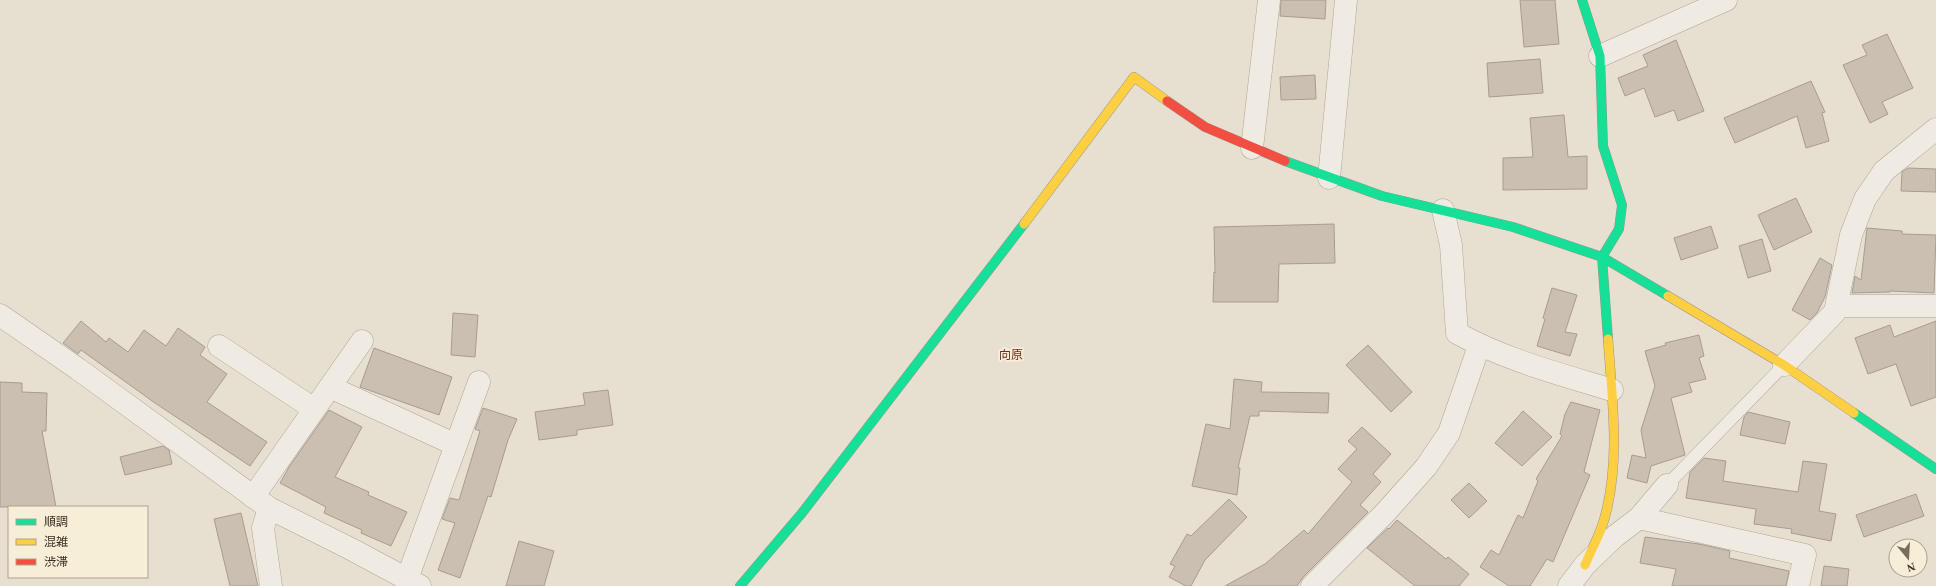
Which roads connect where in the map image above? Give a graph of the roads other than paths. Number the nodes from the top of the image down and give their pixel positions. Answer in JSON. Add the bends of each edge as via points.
{"nodes":[{"id":1,"x":1269,"y":0,"type":"edge"},
{"id":2,"x":1346,"y":0,"type":"edge"},
{"id":3,"x":1582,"y":0,"type":"edge"},
{"id":4,"x":1726,"y":0,"type":"edge"},
{"id":5,"x":1600,"y":56,"type":"junction"},
{"id":6,"x":1936,"y":129,"type":"edge"},
{"id":7,"x":1252,"y":148,"type":"junction"},
{"id":8,"x":1329,"y":178,"type":"junction"},
{"id":9,"x":1443,"y":210,"type":"junction"},
{"id":10,"x":1602,"y":257,"type":"junction"},
{"id":11,"x":1837,"y":306,"type":"junction"},
{"id":12,"x":1936,"y":306,"type":"edge"},
{"id":13,"x":0,"y":315,"type":"edge"},
{"id":14,"x":362,"y":341,"type":"dead end"},
{"id":15,"x":219,"y":346,"type":"dead end"},
{"id":16,"x":1479,"y":346,"type":"junction"},
{"id":17,"x":1784,"y":365,"type":"junction"},
{"id":18,"x":478,"y":382,"type":"dead end"},
{"id":19,"x":330,"y":386,"type":"junction"},
{"id":20,"x":1612,"y":390,"type":"junction"},
{"id":21,"x":314,"y":409,"type":"junction"},
{"id":22,"x":456,"y":445,"type":"junction"},
{"id":23,"x":1936,"y":469,"type":"edge"},
{"id":24,"x":1668,"y":485,"type":"joint"},
{"id":25,"x":261,"y":502,"type":"junction"},
{"id":26,"x":1639,"y":518,"type":"junction"},
{"id":27,"x":1585,"y":564,"type":"junction"},
{"id":28,"x":414,"y":582,"type":"edge"},
{"id":29,"x":271,"y":586,"type":"edge"},
{"id":30,"x":740,"y":586,"type":"edge"},
{"id":31,"x":1312,"y":586,"type":"edge"},
{"id":32,"x":1569,"y":586,"type":"edge"},
{"id":33,"x":1798,"y":586,"type":"edge"}],
"edges":[{"from":1,"to":7,"type":"street"},
{"from":2,"to":8,"type":"street"},
{"from":3,"to":5,"type":"street"},
{"from":4,"to":5,"type":"street"},
{"from":5,"to":10,"type":"street","via":[[1603,146],[1622,205],[1619,229]]},
{"from":6,"to":11,"type":"street","via":[[1884,171],[1865,199],[1851,235]]},
{"from":7,"to":8,"type":"street"},
{"from":7,"to":30,"type":"street","via":[[1199,123],[1134,77],[802,513]]},
{"from":8,"to":9,"type":"street","via":[[1382,196]]},
{"from":9,"to":10,"type":"street","via":[[1512,227]]},
{"from":9,"to":16,"type":"street","via":[[1451,245],[1457,334]]},
{"from":10,"to":17,"type":"street"},
{"from":10,"to":20,"type":"street"},
{"from":11,"to":12,"type":"street"},
{"from":11,"to":17,"type":"street","via":[[1835,312]]},
{"from":13,"to":25,"type":"street"},
{"from":14,"to":19,"type":"street"},
{"from":15,"to":21,"type":"street"},
{"from":16,"to":20,"type":"street"},
{"from":16,"to":31,"type":"street","via":[[1449,433],[1426,467],[1384,514]]},
{"from":17,"to":23,"type":"street"},
{"from":17,"to":24,"type":"lane"},
{"from":18,"to":22,"type":"street"},
{"from":19,"to":21,"type":"street"},
{"from":19,"to":22,"type":"street"},
{"from":20,"to":27,"type":"street","via":[[1612,476],[1604,520]]},
{"from":21,"to":25,"type":"street"},
{"from":22,"to":28,"type":"street"},
{"from":24,"to":26,"type":"street"},
{"from":25,"to":28,"type":"street"},
{"from":25,"to":29,"type":"street"},
{"from":26,"to":27,"type":"street"},
{"from":26,"to":33,"type":"street","via":[[1805,555]]},
{"from":27,"to":32,"type":"street"}]}
